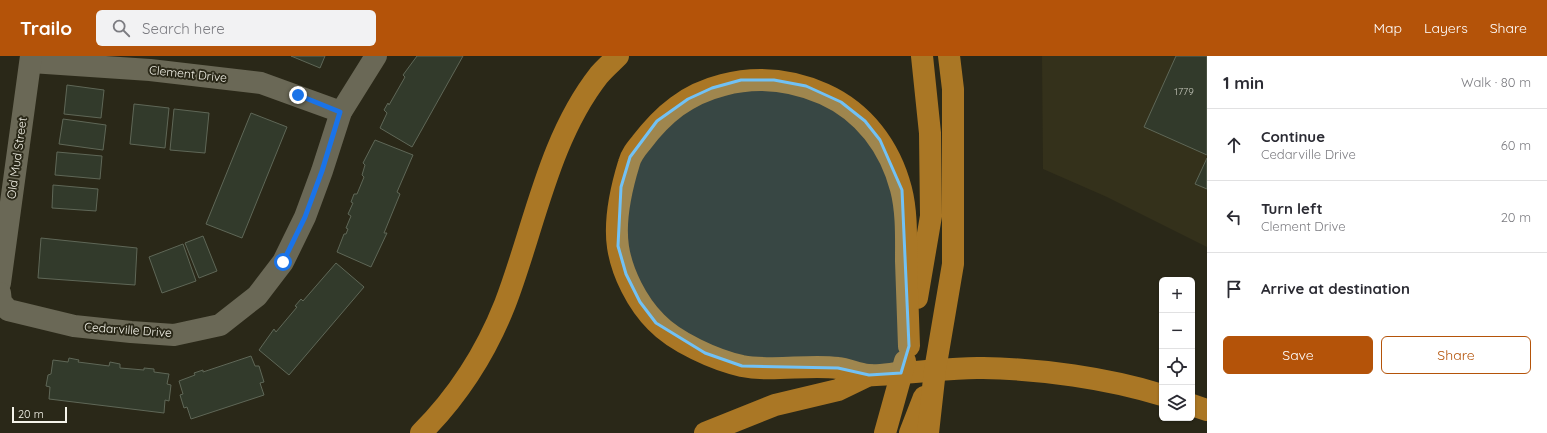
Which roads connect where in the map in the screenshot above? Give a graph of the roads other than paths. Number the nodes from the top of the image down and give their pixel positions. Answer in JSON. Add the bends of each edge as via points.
{"nodes":[{"id":1,"x":376,"y":56,"type":"edge"},
{"id":2,"x":618,"y":56,"type":"edge"},
{"id":3,"x":922,"y":56,"type":"edge"},
{"id":4,"x":949,"y":56,"type":"edge"},
{"id":5,"x":31,"y":59,"type":"edge"},
{"id":6,"x":340,"y":112,"type":"junction"},
{"id":7,"x":5,"y":204,"type":"edge"},
{"id":8,"x":0,"y":283,"type":"edge"},
{"id":9,"x":4,"y":301,"type":"edge"},
{"id":10,"x":909,"y":346,"type":"junction"},
{"id":11,"x":935,"y":370,"type":"junction"},
{"id":12,"x":868,"y":375,"type":"junction"},
{"id":13,"x":1159,"y":395,"type":"edge"},
{"id":14,"x":1195,"y":406,"type":"edge"},
{"id":15,"x":1207,"y":410,"type":"edge"},
{"id":16,"x":421,"y":433,"type":"edge"},
{"id":17,"x":705,"y":433,"type":"edge"},
{"id":18,"x":885,"y":433,"type":"edge"},
{"id":19,"x":910,"y":433,"type":"edge"},
{"id":20,"x":928,"y":433,"type":"edge"}],
"edges":[{"from":1,"to":6,"type":"street","name":"Cedarville Drive"},
{"from":2,"to":16,"type":"highway","via":[[596,80],[562,137],[504,304],[484,350],[461,386]]},
{"from":3,"to":10,"type":"highway","via":[[930,133],[931,216]]},
{"from":4,"to":11,"type":"highway","via":[[953,89],[953,264]]},
{"from":5,"to":6,"type":"street","name":"Clement Drive","via":[[261,83]]},
{"from":5,"to":7,"type":"street","name":"Old Mud Street"},
{"from":6,"to":9,"type":"street","name":"Cedarville Drive","via":[[305,217],[283,262],[257,296],[220,325],[174,335],[74,326]]},
{"from":7,"to":8,"type":"street","name":"Old Mud Street"},
{"from":10,"to":12,"type":"highway","via":[[902,190],[884,147],[865,121],[841,102],[806,86],[774,80],[741,80],[712,88],[688,99],[657,121],[630,157],[622,188],[618,246],[626,274],[640,302],[656,323],[705,353],[742,366],[786,369],[838,368]]},
{"from":10,"to":18,"type":"highway"},
{"from":11,"to":19,"type":"highway"},
{"from":11,"to":20,"type":"highway"},
{"from":12,"to":13,"type":"highway","via":[[982,368],[1044,372],[1130,386]]},
{"from":12,"to":17,"type":"highway","via":[[838,390],[775,405]]},
{"from":14,"to":15,"type":"highway"}]}
